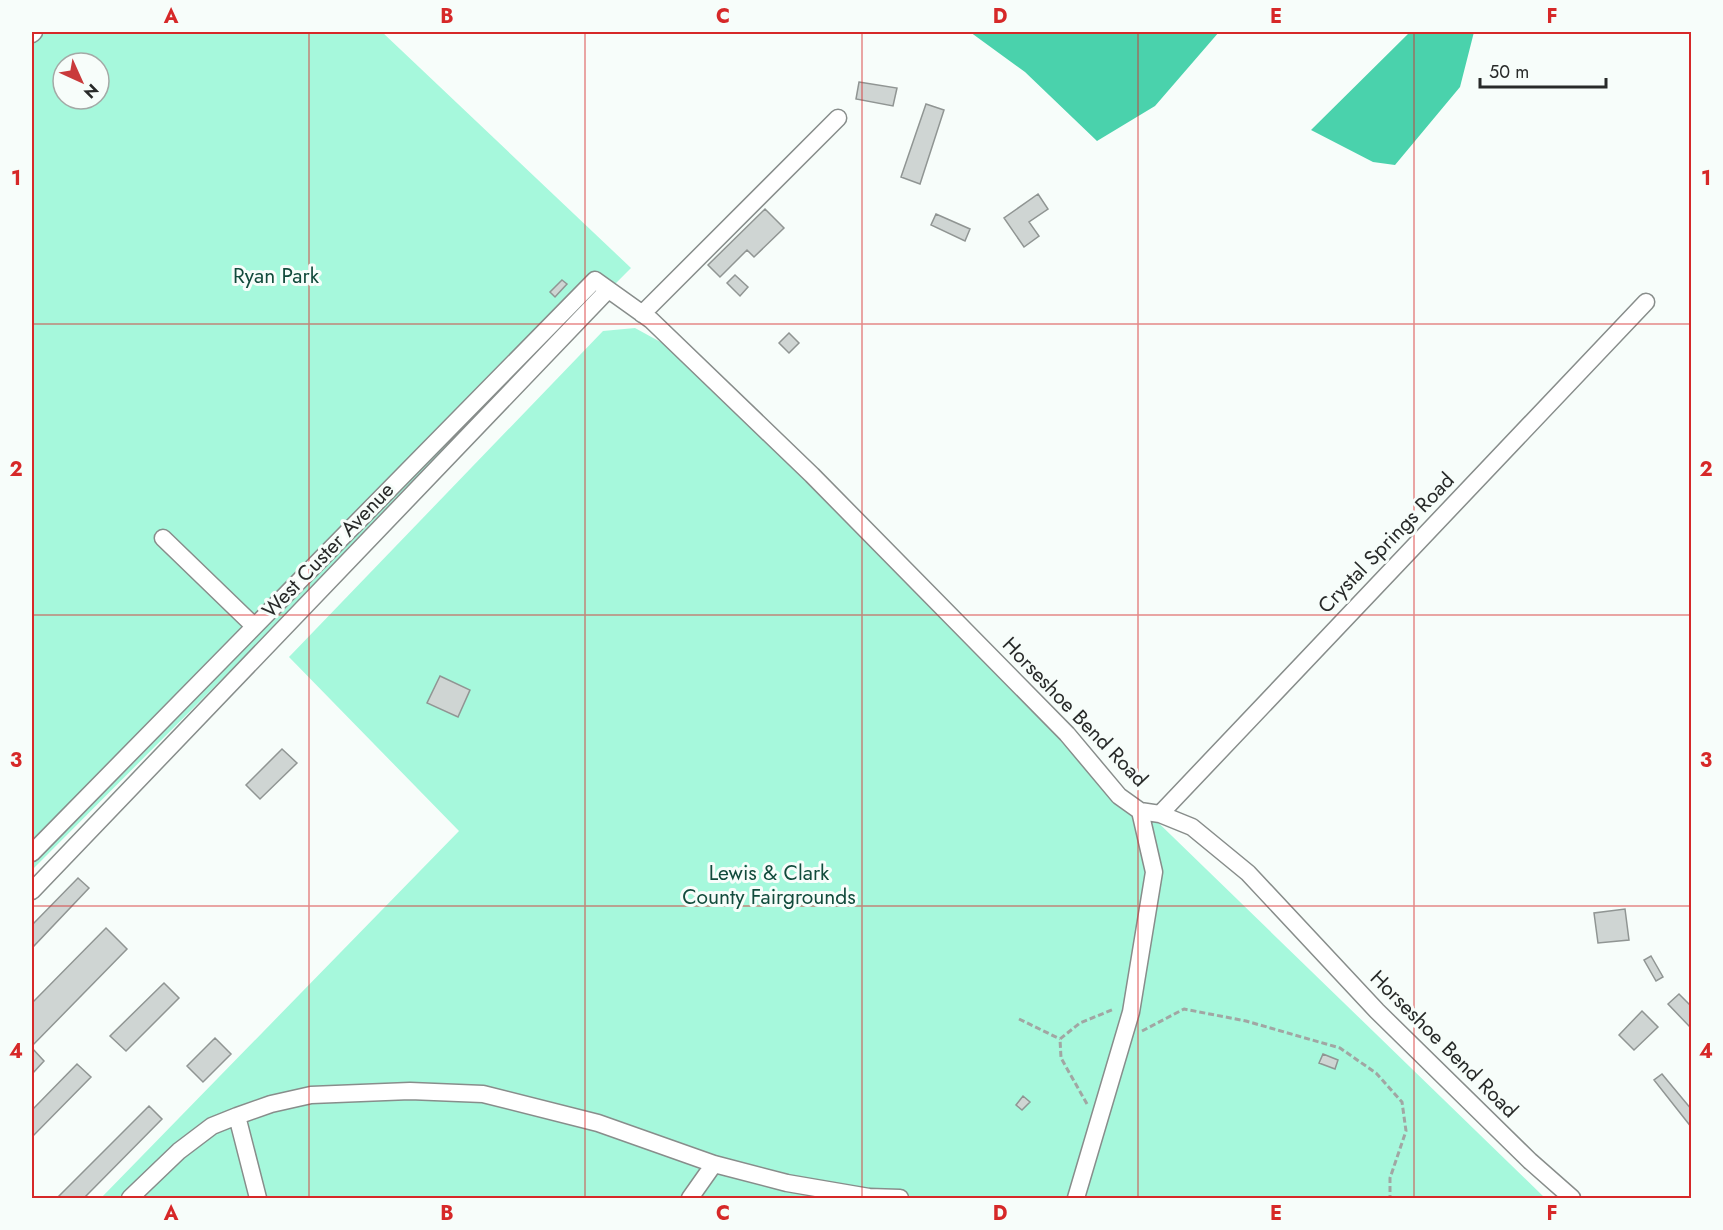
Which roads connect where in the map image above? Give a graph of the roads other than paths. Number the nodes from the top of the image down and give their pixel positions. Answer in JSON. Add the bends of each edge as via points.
{"nodes":[{"id":1,"x":838,"y":118,"type":"dead end"},
{"id":2,"x":608,"y":290,"type":"junction"},
{"id":3,"x":1646,"y":303,"type":"dead end"},
{"id":4,"x":642,"y":314,"type":"junction"},
{"id":5,"x":163,"y":538,"type":"dead end"},
{"id":6,"x":254,"y":626,"type":"junction"},
{"id":7,"x":1140,"y":811,"type":"junction"},
{"id":8,"x":1160,"y":814,"type":"junction"},
{"id":9,"x":32,"y":853,"type":"edge"},
{"id":10,"x":32,"y":891,"type":"edge"},
{"id":11,"x":237,"y":1116,"type":"junction"},
{"id":12,"x":714,"y":1164,"type":"junction"},
{"id":13,"x":130,"y":1198,"type":"edge"},
{"id":14,"x":258,"y":1198,"type":"edge"},
{"id":15,"x":690,"y":1198,"type":"edge"},
{"id":16,"x":869,"y":1198,"type":"edge"},
{"id":17,"x":900,"y":1198,"type":"edge"},
{"id":18,"x":1076,"y":1198,"type":"edge"},
{"id":19,"x":1572,"y":1198,"type":"edge"}],
"edges":[{"from":1,"to":4,"type":"street"},
{"from":2,"to":4,"type":"street"},
{"from":2,"to":6,"type":"street","via":[[595,280]]},
{"from":2,"to":10,"type":"street","name":"West Custer Avenue"},
{"from":3,"to":8,"type":"street","name":"Crystal Springs Road"},
{"from":4,"to":7,"type":"street","name":"Horseshoe Bend Road","via":[[812,475],[1068,734],[1119,796]]},
{"from":5,"to":6,"type":"street"},
{"from":6,"to":9,"type":"street"},
{"from":7,"to":8,"type":"street","name":"Horseshoe Bend Road"},
{"from":7,"to":18,"type":"street","via":[[1154,872],[1132,1001]]},
{"from":8,"to":19,"type":"street","name":"Horseshoe Bend Road","via":[[1192,826],[1248,873],[1377,1011]]},
{"from":11,"to":12,"type":"street","via":[[310,1095],[410,1091],[483,1094],[598,1124]]},
{"from":11,"to":13,"type":"street","via":[[212,1126],[179,1151]]},
{"from":11,"to":14,"type":"street"},
{"from":12,"to":15,"type":"street"},
{"from":12,"to":16,"type":"street"},
{"from":16,"to":17,"type":"street"}]}
